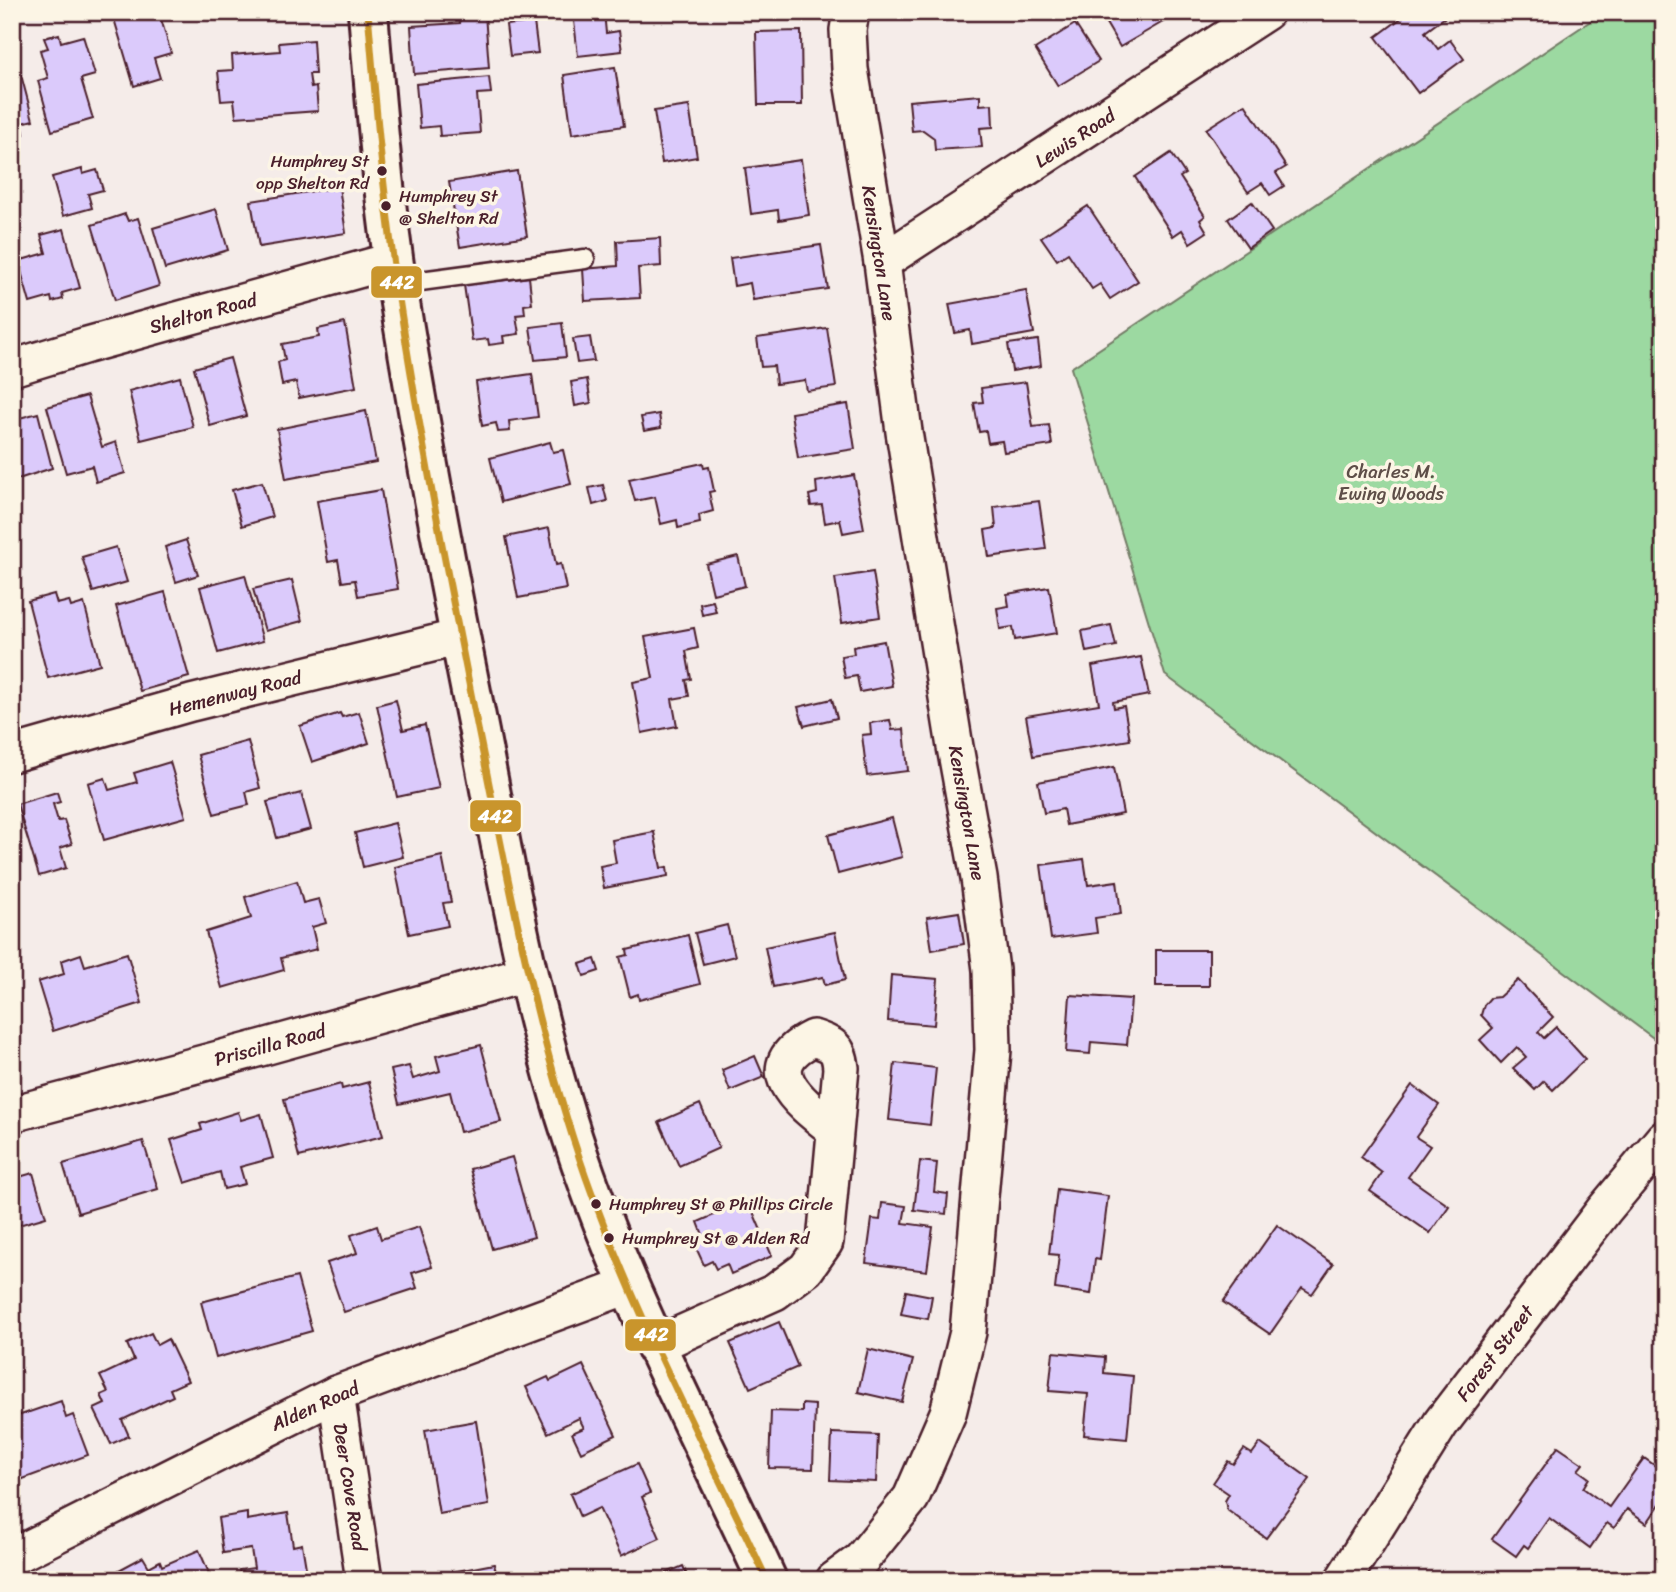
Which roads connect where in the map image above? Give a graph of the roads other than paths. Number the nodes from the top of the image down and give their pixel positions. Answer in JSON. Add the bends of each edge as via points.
{"nodes":[{"id":1,"x":368,"y":12,"type":"edge"},
{"id":2,"x":851,"y":12,"type":"edge"},
{"id":3,"x":1266,"y":12,"type":"edge"},
{"id":4,"x":585,"y":259,"type":"dead end"},
{"id":5,"x":882,"y":262,"type":"junction"},
{"id":6,"x":396,"y":272,"type":"junction"},
{"id":7,"x":12,"y":368,"type":"edge"},
{"id":8,"x":460,"y":638,"type":"junction"},
{"id":9,"x":12,"y":754,"type":"edge"},
{"id":10,"x":526,"y":974,"type":"junction"},
{"id":11,"x":12,"y":1114,"type":"edge"},
{"id":12,"x":835,"y":1130,"type":"dead end"},
{"id":13,"x":1664,"y":1138,"type":"edge"},
{"id":14,"x":630,"y":1285,"type":"junction"},
{"id":15,"x":656,"y":1345,"type":"junction"},
{"id":16,"x":336,"y":1394,"type":"junction"},
{"id":17,"x":12,"y":1557,"type":"edge"},
{"id":18,"x":364,"y":1580,"type":"edge"},
{"id":19,"x":766,"y":1580,"type":"edge"},
{"id":20,"x":834,"y":1580,"type":"edge"},
{"id":21,"x":1343,"y":1580,"type":"edge"}],
"edges":[{"from":1,"to":6,"type":"main road"},
{"from":2,"to":5,"type":"street","name":"Kensington Lane","via":[[850,69]]},
{"from":3,"to":5,"type":"street","name":"Lewis Road"},
{"from":4,"to":6,"type":"lane"},
{"from":5,"to":20,"type":"street","name":"Kensington Lane","via":[[904,432],[979,878],[991,970],[993,1050],[968,1332],[948,1413],[911,1498],[861,1560]]},
{"from":6,"to":7,"type":"street","name":"Shelton Road","via":[[87,345]]},
{"from":6,"to":8,"type":"main road"},
{"from":8,"to":9,"type":"street","name":"Hemenway Road","via":[[191,703]]},
{"from":8,"to":10,"type":"main road"},
{"from":10,"to":11,"type":"street","name":"Priscilla Road"},
{"from":10,"to":14,"type":"main road","via":[[548,1062],[586,1179]]},
{"from":12,"to":15,"type":"street","via":[[825,1242],[806,1269],[775,1292]]},
{"from":13,"to":21,"type":"street","name":"Forest Street","via":[[1441,1423]]},
{"from":14,"to":15,"type":"main road"},
{"from":14,"to":16,"type":"street","name":"Alden Road"},
{"from":15,"to":19,"type":"main road"},
{"from":16,"to":17,"type":"street","name":"Alden Road"},
{"from":16,"to":18,"type":"street","name":"Deer Cove Road"}]}
